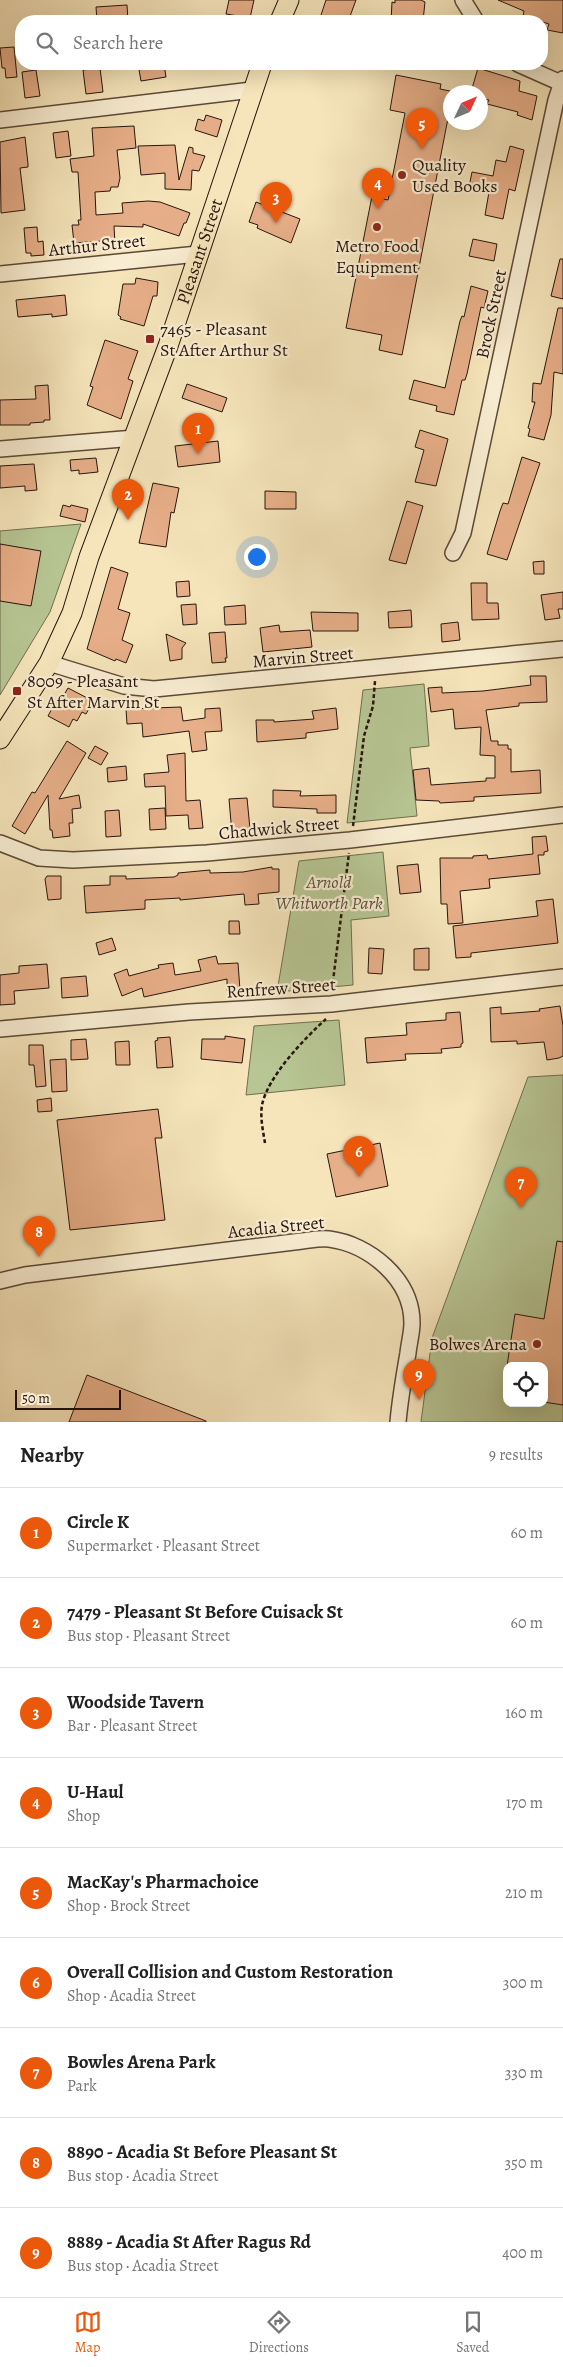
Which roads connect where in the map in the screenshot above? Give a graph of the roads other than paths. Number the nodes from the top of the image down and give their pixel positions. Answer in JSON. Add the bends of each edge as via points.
{"nodes":[{"id":1,"x":289,"y":0,"type":"edge"},
{"id":2,"x":463,"y":0,"type":"edge"},
{"id":3,"x":283,"y":15,"type":"edge"},
{"id":4,"x":472,"y":15,"type":"edge"},
{"id":5,"x":260,"y":70,"type":"edge"},
{"id":6,"x":534,"y":70,"type":"edge"},
{"id":7,"x":562,"y":81,"type":"edge"},
{"id":8,"x":252,"y":90,"type":"junction"},
{"id":9,"x":0,"y":120,"type":"edge"},
{"id":10,"x":198,"y":254,"type":"junction"},
{"id":11,"x":0,"y":274,"type":"edge"},
{"id":12,"x":135,"y":438,"type":"junction"},
{"id":13,"x":0,"y":449,"type":"edge"},
{"id":14,"x":453,"y":553,"type":"dead end"},
{"id":15,"x":563,"y":650,"type":"edge"},
{"id":16,"x":49,"y":662,"type":"junction"},
{"id":17,"x":0,"y":739,"type":"edge"},
{"id":18,"x":563,"y":815,"type":"edge"},
{"id":19,"x":0,"y":843,"type":"edge"},
{"id":20,"x":563,"y":977,"type":"edge"},
{"id":21,"x":0,"y":1029,"type":"edge"},
{"id":22,"x":0,"y":1281,"type":"edge"},
{"id":23,"x":398,"y":1422,"type":"edge"}],
"edges":[{"from":1,"to":3,"type":"main road"},
{"from":2,"to":4,"type":"street"},
{"from":5,"to":8,"type":"main road","name":"Pleasant Street"},
{"from":6,"to":7,"type":"street"},
{"from":7,"to":14,"type":"street","name":"Brock Street","via":[[463,533]]},
{"from":8,"to":9,"type":"street"},
{"from":8,"to":10,"type":"main road","name":"Pleasant Street"},
{"from":10,"to":11,"type":"street","name":"Arthur Street"},
{"from":10,"to":12,"type":"main road","name":"Pleasant Street"},
{"from":12,"to":13,"type":"street"},
{"from":12,"to":16,"type":"main road","name":"Pleasant Street","via":[[89,557],[72,613]]},
{"from":15,"to":16,"type":"street","name":"Marvin Street","via":[[154,689],[124,686]]},
{"from":16,"to":17,"type":"main road","name":"Pleasant Street"},
{"from":18,"to":19,"type":"street","name":"Chadwick Street","via":[[331,842],[73,860],[31,856]]},
{"from":20,"to":21,"type":"street","name":"Renfrew Street","via":[[331,1004],[189,1012]]},
{"from":22,"to":23,"type":"street","name":"Acadia Street","via":[[302,1240],[329,1239],[348,1244],[366,1252],[389,1270],[405,1295],[411,1313]]}]}
